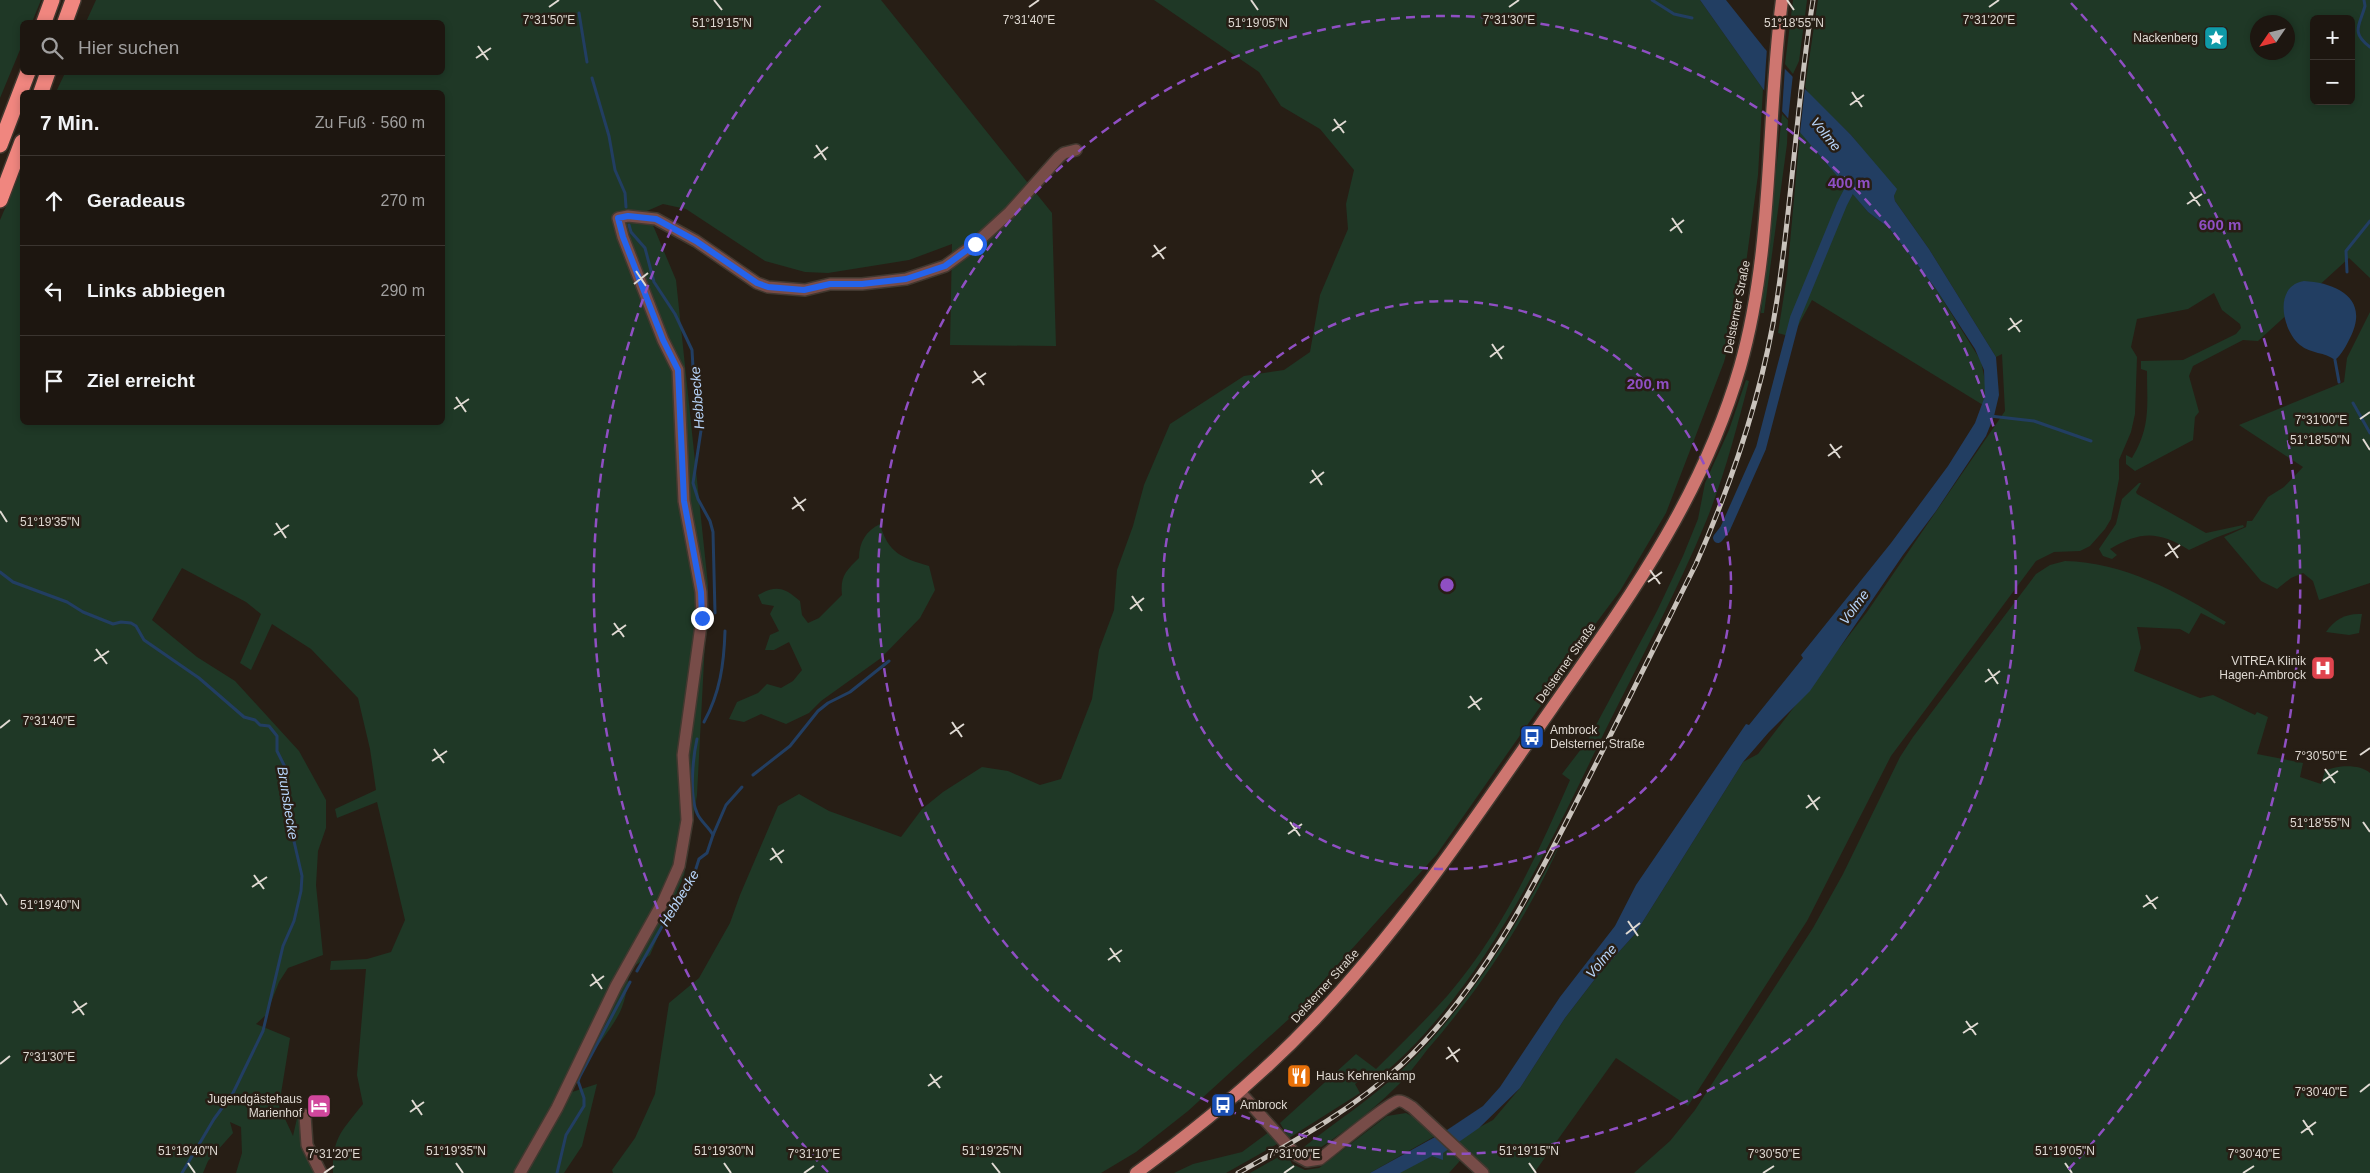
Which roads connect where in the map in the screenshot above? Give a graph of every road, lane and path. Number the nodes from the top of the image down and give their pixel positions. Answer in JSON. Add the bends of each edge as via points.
{"nodes":[{"id":1,"x":52,"y":0,"type":"edge"},
{"id":2,"x":73,"y":0,"type":"edge"},
{"id":3,"x":1782,"y":0,"type":"edge"},
{"id":4,"x":45,"y":20,"type":"edge"},
{"id":5,"x":66,"y":20,"type":"edge"},
{"id":6,"x":27,"y":75,"type":"edge"},
{"id":7,"x":47,"y":75,"type":"edge"},
{"id":8,"x":21,"y":90,"type":"edge"},
{"id":9,"x":42,"y":90,"type":"edge"},
{"id":10,"x":20,"y":93,"type":"edge"},
{"id":11,"x":0,"y":145,"type":"edge"},
{"id":12,"x":20,"y":147,"type":"edge"},
{"id":13,"x":1076,"y":150,"type":"dead end"},
{"id":14,"x":0,"y":200,"type":"edge"},
{"id":15,"x":1239,"y":1091,"type":"junction"},
{"id":16,"x":305,"y":1115,"type":"dead end"},
{"id":17,"x":321,"y":1173,"type":"edge"},
{"id":18,"x":520,"y":1173,"type":"edge"},
{"id":19,"x":1136,"y":1173,"type":"edge"},
{"id":20,"x":1483,"y":1173,"type":"edge"}],
"edges":[{"from":1,"to":4,"type":"highway"},
{"from":2,"to":5,"type":"highway"},
{"from":3,"to":15,"type":"main road","name":"Delsterner Straße","via":[[1760,262],[1748,333],[1723,420],[1698,478],[1676,522],[1631,594],[1431,879],[1341,990],[1292,1043]]},
{"from":6,"to":8,"type":"highway"},
{"from":7,"to":9,"type":"highway"},
{"from":10,"to":11,"type":"highway"},
{"from":12,"to":14,"type":"highway"},
{"from":13,"to":18,"type":"street","via":[[1059,157],[1010,212],[965,252],[945,266],[906,279],[830,284],[804,290],[768,287],[656,219],[618,218],[663,340],[678,370],[684,501],[702,609],[683,755],[687,820],[679,866],[663,902]]},
{"from":15,"to":19,"type":"main road","name":"Delsterner Straße"},
{"from":15,"to":20,"type":"street","via":[[1296,1155],[1307,1161],[1320,1159],[1397,1101],[1406,1103],[1424,1118]]},
{"from":16,"to":17,"type":"street","via":[[307,1145]]}]}
